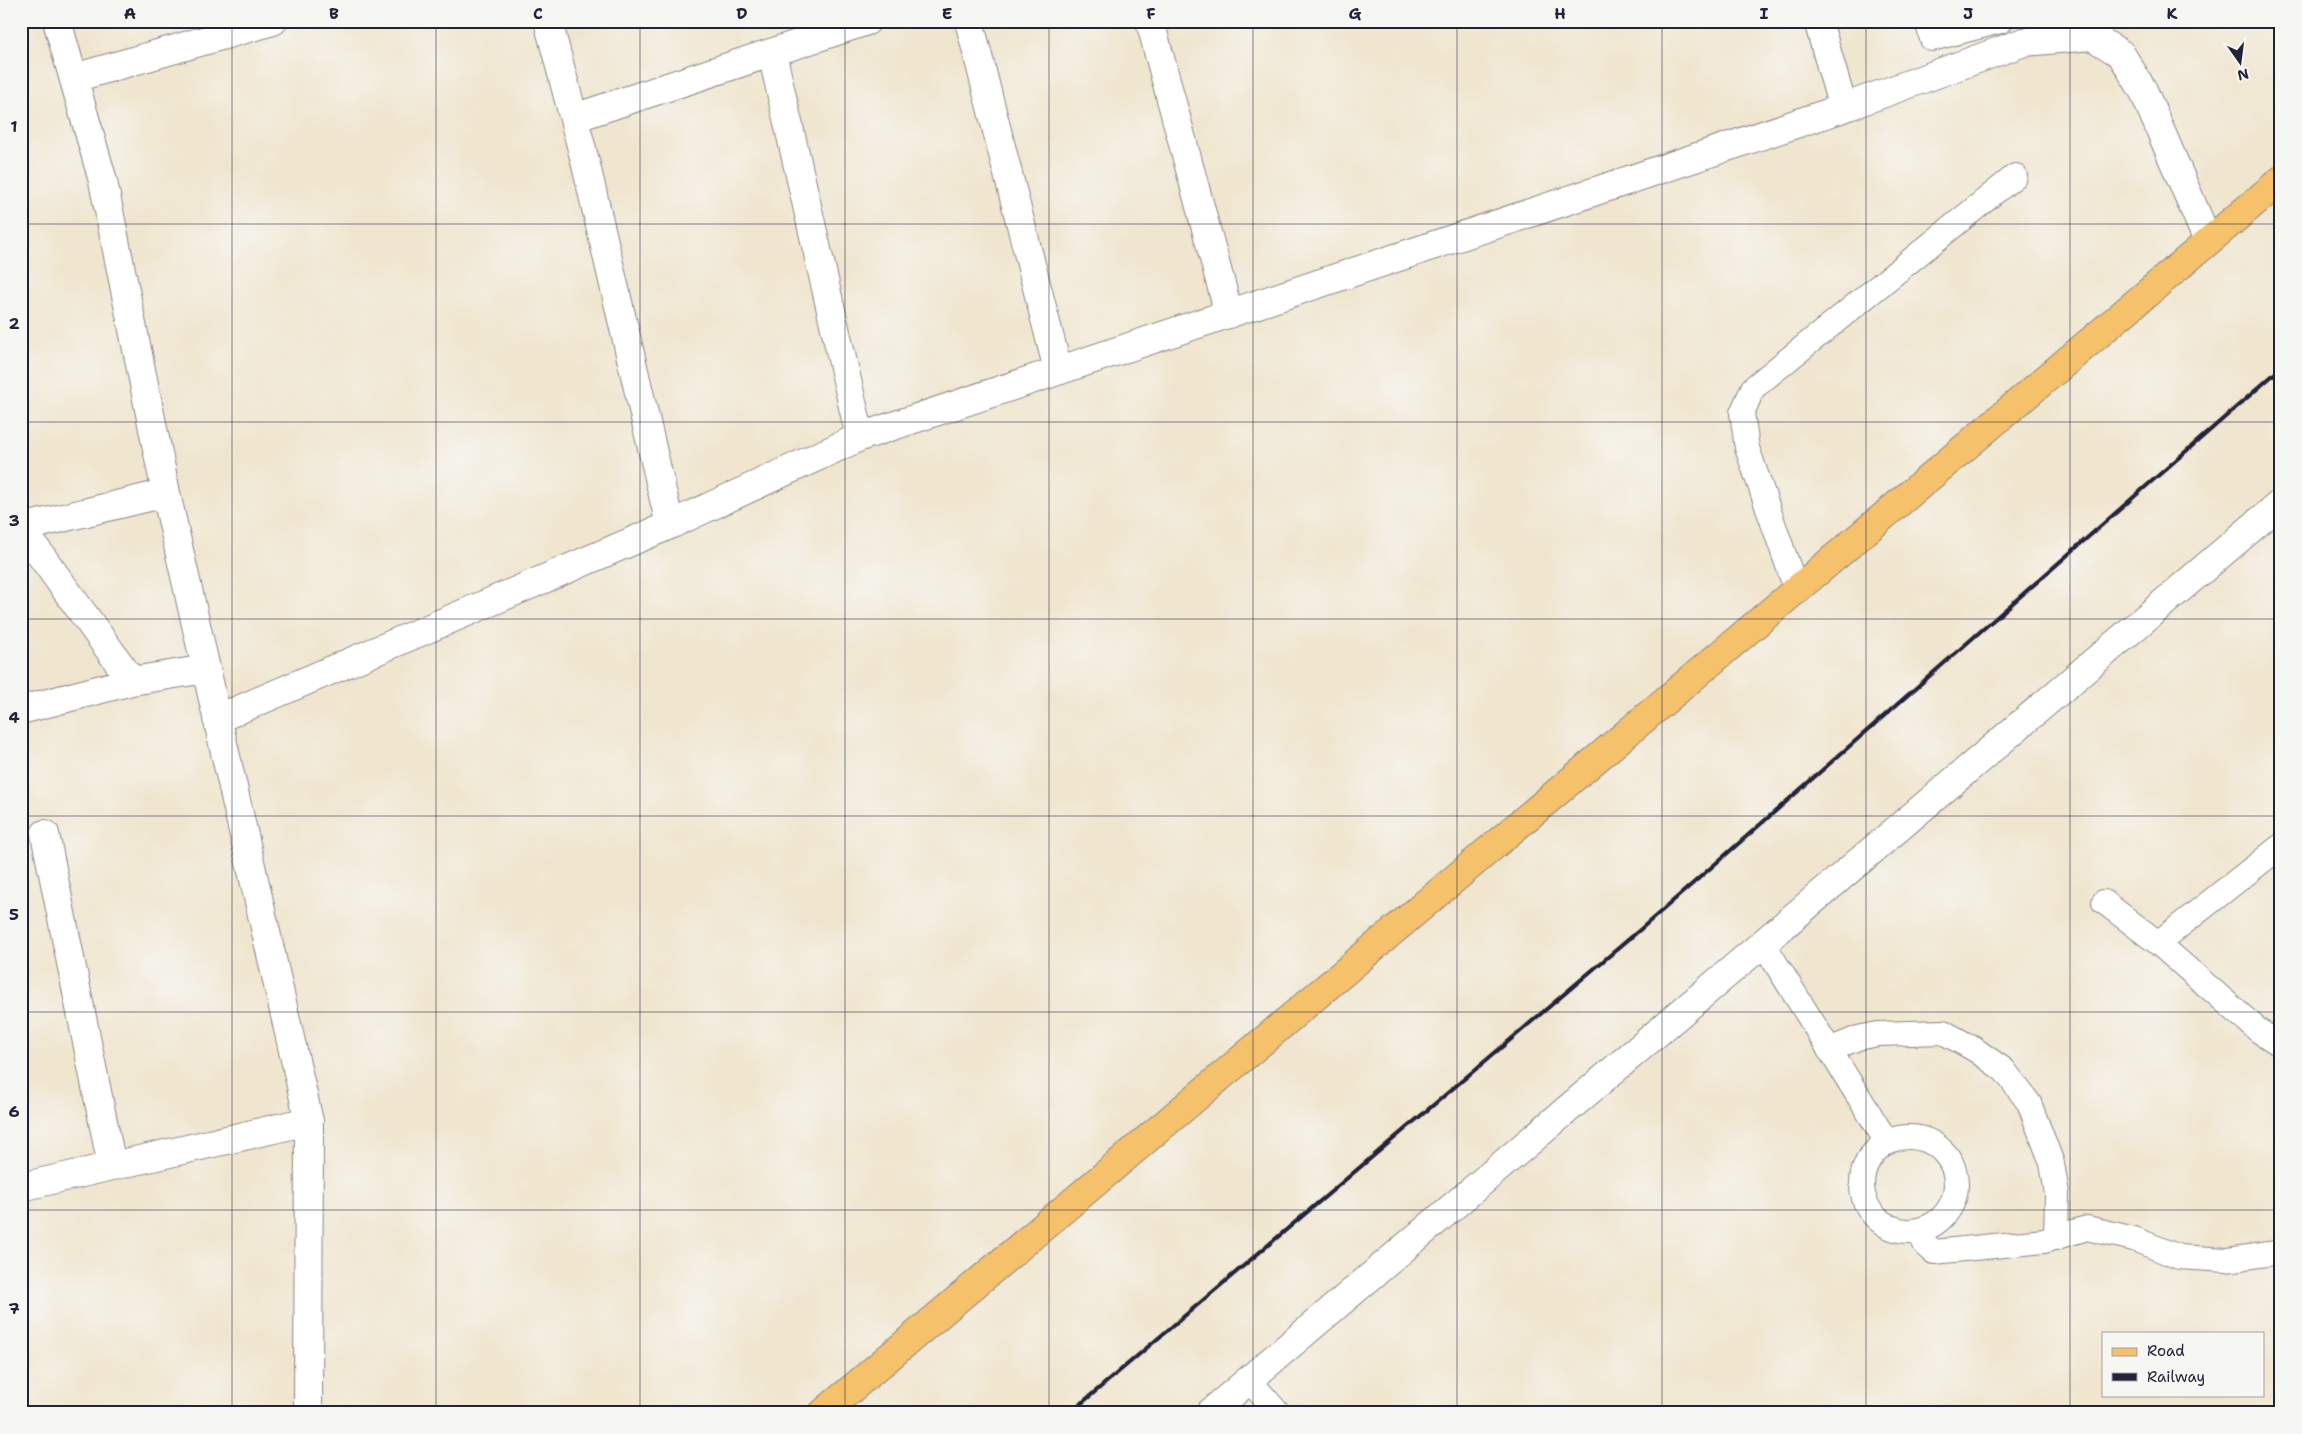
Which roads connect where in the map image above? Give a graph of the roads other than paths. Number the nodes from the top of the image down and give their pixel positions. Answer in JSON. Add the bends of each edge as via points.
{"nodes":[{"id":1,"x":58,"y":21,"type":"edge"},
{"id":2,"x":273,"y":21,"type":"edge"},
{"id":3,"x":548,"y":21,"type":"edge"},
{"id":4,"x":867,"y":21,"type":"edge"},
{"id":5,"x":969,"y":21,"type":"edge"},
{"id":6,"x":1150,"y":21,"type":"edge"},
{"id":7,"x":1818,"y":21,"type":"edge"},
{"id":8,"x":1926,"y":21,"type":"edge"},
{"id":9,"x":2001,"y":21,"type":"edge"},
{"id":10,"x":2090,"y":29,"type":"edge"},
{"id":11,"x":772,"y":53,"type":"junction"},
{"id":12,"x":74,"y":78,"type":"junction"},
{"id":13,"x":1843,"y":108,"type":"junction"},
{"id":14,"x":574,"y":118,"type":"junction"},
{"id":15,"x":2015,"y":176,"type":"dead end"},
{"id":16,"x":2281,"y":180,"type":"edge"},
{"id":17,"x":2208,"y":241,"type":"junction"},
{"id":18,"x":1229,"y":314,"type":"junction"},
{"id":19,"x":1058,"y":370,"type":"junction"},
{"id":20,"x":860,"y":437,"type":"junction"},
{"id":21,"x":166,"y":493,"type":"junction"},
{"id":22,"x":2281,"y":503,"type":"edge"},
{"id":23,"x":670,"y":525,"type":"junction"},
{"id":24,"x":21,"y":528,"type":"edge"},
{"id":25,"x":1796,"y":589,"type":"junction"},
{"id":26,"x":206,"y":669,"type":"junction"},
{"id":27,"x":132,"y":681,"type":"junction"},
{"id":28,"x":21,"y":710,"type":"edge"},
{"id":29,"x":217,"y":720,"type":"junction"},
{"id":30,"x":45,"y":834,"type":"dead end"},
{"id":31,"x":2281,"y":846,"type":"edge"},
{"id":32,"x":2104,"y":902,"type":"dead end"},
{"id":33,"x":1763,"y":943,"type":"junction"},
{"id":34,"x":2158,"y":943,"type":"junction"},
{"id":35,"x":2281,"y":1045,"type":"edge"},
{"id":36,"x":1829,"y":1050,"type":"junction"},
{"id":37,"x":309,"y":1121,"type":"junction"},
{"id":38,"x":1887,"y":1142,"type":"junction"},
{"id":39,"x":112,"y":1166,"type":"junction"},
{"id":40,"x":21,"y":1187,"type":"edge"},
{"id":41,"x":1919,"y":1230,"type":"junction"},
{"id":42,"x":2056,"y":1238,"type":"junction"},
{"id":43,"x":2281,"y":1252,"type":"edge"},
{"id":44,"x":1249,"y":1380,"type":"junction"},
{"id":45,"x":308,"y":1413,"type":"edge"},
{"id":46,"x":823,"y":1413,"type":"edge"},
{"id":47,"x":1210,"y":1413,"type":"edge"},
{"id":48,"x":1278,"y":1413,"type":"edge"}],
"edges":[{"from":1,"to":12,"type":"street"},
{"from":2,"to":12,"type":"street"},
{"from":3,"to":14,"type":"street"},
{"from":4,"to":11,"type":"street"},
{"from":5,"to":19,"type":"street"},
{"from":6,"to":18,"type":"street"},
{"from":7,"to":13,"type":"street"},
{"from":8,"to":9,"type":"lane","via":[[1932,39]]},
{"from":10,"to":13,"type":"street","via":[[2024,42]]},
{"from":10,"to":17,"type":"street","via":[[2121,54],[2143,90]]},
{"from":11,"to":14,"type":"street"},
{"from":11,"to":20,"type":"street"},
{"from":12,"to":21,"type":"street","via":[[103,181]]},
{"from":13,"to":18,"type":"street"},
{"from":14,"to":23,"type":"street"},
{"from":15,"to":25,"type":"lane","via":[[1753,388],[1742,413],[1746,448]]},
{"from":16,"to":17,"type":"main road"},
{"from":17,"to":25,"type":"main road"},
{"from":18,"to":19,"type":"street"},
{"from":19,"to":20,"type":"street"},
{"from":20,"to":23,"type":"street"},
{"from":21,"to":24,"type":"street"},
{"from":21,"to":26,"type":"street"},
{"from":22,"to":33,"type":"street"},
{"from":23,"to":29,"type":"street"},
{"from":24,"to":27,"type":"street"},
{"from":25,"to":46,"type":"main road"},
{"from":26,"to":27,"type":"street"},
{"from":26,"to":29,"type":"street"},
{"from":27,"to":28,"type":"street"},
{"from":29,"to":37,"type":"street"},
{"from":30,"to":39,"type":"street"},
{"from":31,"to":34,"type":"lane"},
{"from":32,"to":34,"type":"lane"},
{"from":33,"to":36,"type":"lane"},
{"from":33,"to":44,"type":"street"},
{"from":34,"to":35,"type":"lane","via":[[2259,1031]]},
{"from":36,"to":38,"type":"lane"},
{"from":36,"to":42,"type":"lane","via":[[1878,1034],[1943,1032],[2004,1070],[2029,1104],[2052,1163]]},
{"from":37,"to":39,"type":"street"},
{"from":37,"to":45,"type":"street"},
{"from":38,"to":41,"type":"lane","via":[[1870,1157],[1863,1170],[1865,1201],[1883,1224],[1897,1230]]},
{"from":38,"to":41,"type":"lane","via":[[1911,1136],[1927,1140],[1941,1148],[1951,1160],[1957,1192],[1951,1207],[1941,1219]]},
{"from":39,"to":40,"type":"street"},
{"from":41,"to":42,"type":"lane","via":[[1924,1244],[1934,1252]]},
{"from":42,"to":43,"type":"lane","via":[[2087,1228],[2134,1240],[2180,1257],[2227,1260]]},
{"from":44,"to":47,"type":"street"},
{"from":44,"to":48,"type":"lane"}]}
